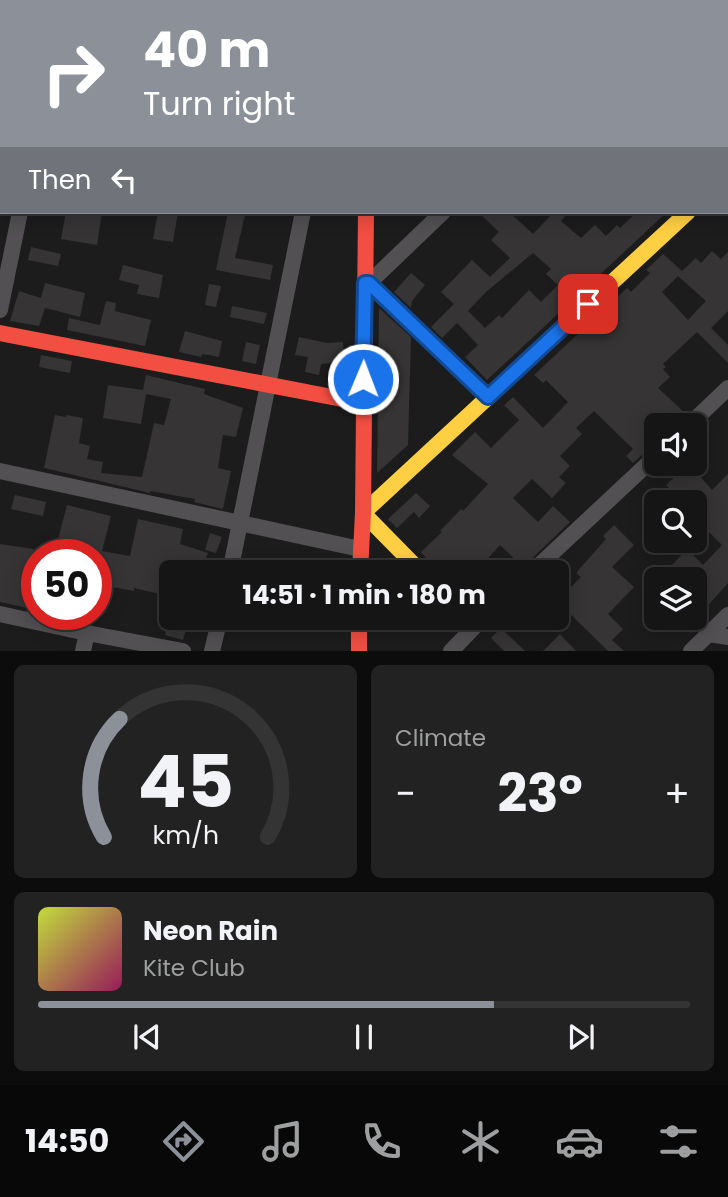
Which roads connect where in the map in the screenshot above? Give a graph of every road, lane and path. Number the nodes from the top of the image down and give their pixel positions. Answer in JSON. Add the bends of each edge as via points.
{"nodes":[{"id":1,"x":20,"y":214,"type":"edge"},
{"id":2,"x":303,"y":214,"type":"edge"},
{"id":3,"x":366,"y":214,"type":"edge"},
{"id":4,"x":441,"y":214,"type":"edge"},
{"id":5,"x":686,"y":214,"type":"edge"},
{"id":6,"x":367,"y":283,"type":"junction"},
{"id":7,"x":0,"y":310,"type":"edge"},
{"id":8,"x":0,"y":333,"type":"edge"},
{"id":9,"x":269,"y":383,"type":"junction"},
{"id":10,"x":728,"y":388,"type":"edge"},
{"id":11,"x":488,"y":397,"type":"junction"},
{"id":12,"x":363,"y":403,"type":"junction"},
{"id":13,"x":702,"y":413,"type":"edge"},
{"id":14,"x":644,"y":467,"type":"edge"},
{"id":15,"x":0,"y":471,"type":"edge"},
{"id":16,"x":363,"y":513,"type":"junction"},
{"id":17,"x":240,"y":525,"type":"junction"},
{"id":18,"x":360,"y":549,"type":"junction"},
{"id":19,"x":233,"y":560,"type":"edge"},
{"id":20,"x":360,"y":560,"type":"edge"},
{"id":21,"x":409,"y":560,"type":"edge"},
{"id":22,"x":545,"y":560,"type":"edge"},
{"id":23,"x":0,"y":614,"type":"edge"},
{"id":24,"x":728,"y":615,"type":"edge"},
{"id":25,"x":217,"y":630,"type":"edge"},
{"id":26,"x":359,"y":630,"type":"edge"},
{"id":27,"x":467,"y":630,"type":"edge"},
{"id":28,"x":87,"y":633,"type":"junction"},
{"id":29,"x":709,"y":634,"type":"junction"},
{"id":30,"x":728,"y":637,"type":"edge"},
{"id":31,"x":83,"y":651,"type":"edge"},
{"id":32,"x":183,"y":651,"type":"edge"},
{"id":33,"x":212,"y":651,"type":"edge"},
{"id":34,"x":359,"y":651,"type":"edge"},
{"id":35,"x":451,"y":651,"type":"edge"},
{"id":36,"x":691,"y":651,"type":"edge"}],
"edges":[{"from":1,"to":7,"type":"street"},
{"from":2,"to":9,"type":"street"},
{"from":3,"to":6,"type":"street"},
{"from":4,"to":6,"type":"street"},
{"from":5,"to":11,"type":"street"},
{"from":6,"to":11,"type":"street"},
{"from":6,"to":12,"type":"street"},
{"from":8,"to":9,"type":"street"},
{"from":9,"to":12,"type":"street"},
{"from":9,"to":17,"type":"street"},
{"from":10,"to":13,"type":"street"},
{"from":11,"to":16,"type":"street"},
{"from":12,"to":16,"type":"street"},
{"from":14,"to":22,"type":"street"},
{"from":15,"to":17,"type":"street"},
{"from":16,"to":18,"type":"street"},
{"from":16,"to":21,"type":"street"},
{"from":17,"to":18,"type":"street"},
{"from":17,"to":19,"type":"street"},
{"from":18,"to":20,"type":"street"},
{"from":23,"to":28,"type":"street"},
{"from":24,"to":29,"type":"street"},
{"from":25,"to":33,"type":"street"},
{"from":26,"to":34,"type":"street"},
{"from":27,"to":35,"type":"street"},
{"from":28,"to":31,"type":"street"},
{"from":28,"to":32,"type":"street"},
{"from":29,"to":30,"type":"street"},
{"from":29,"to":36,"type":"street"}]}
